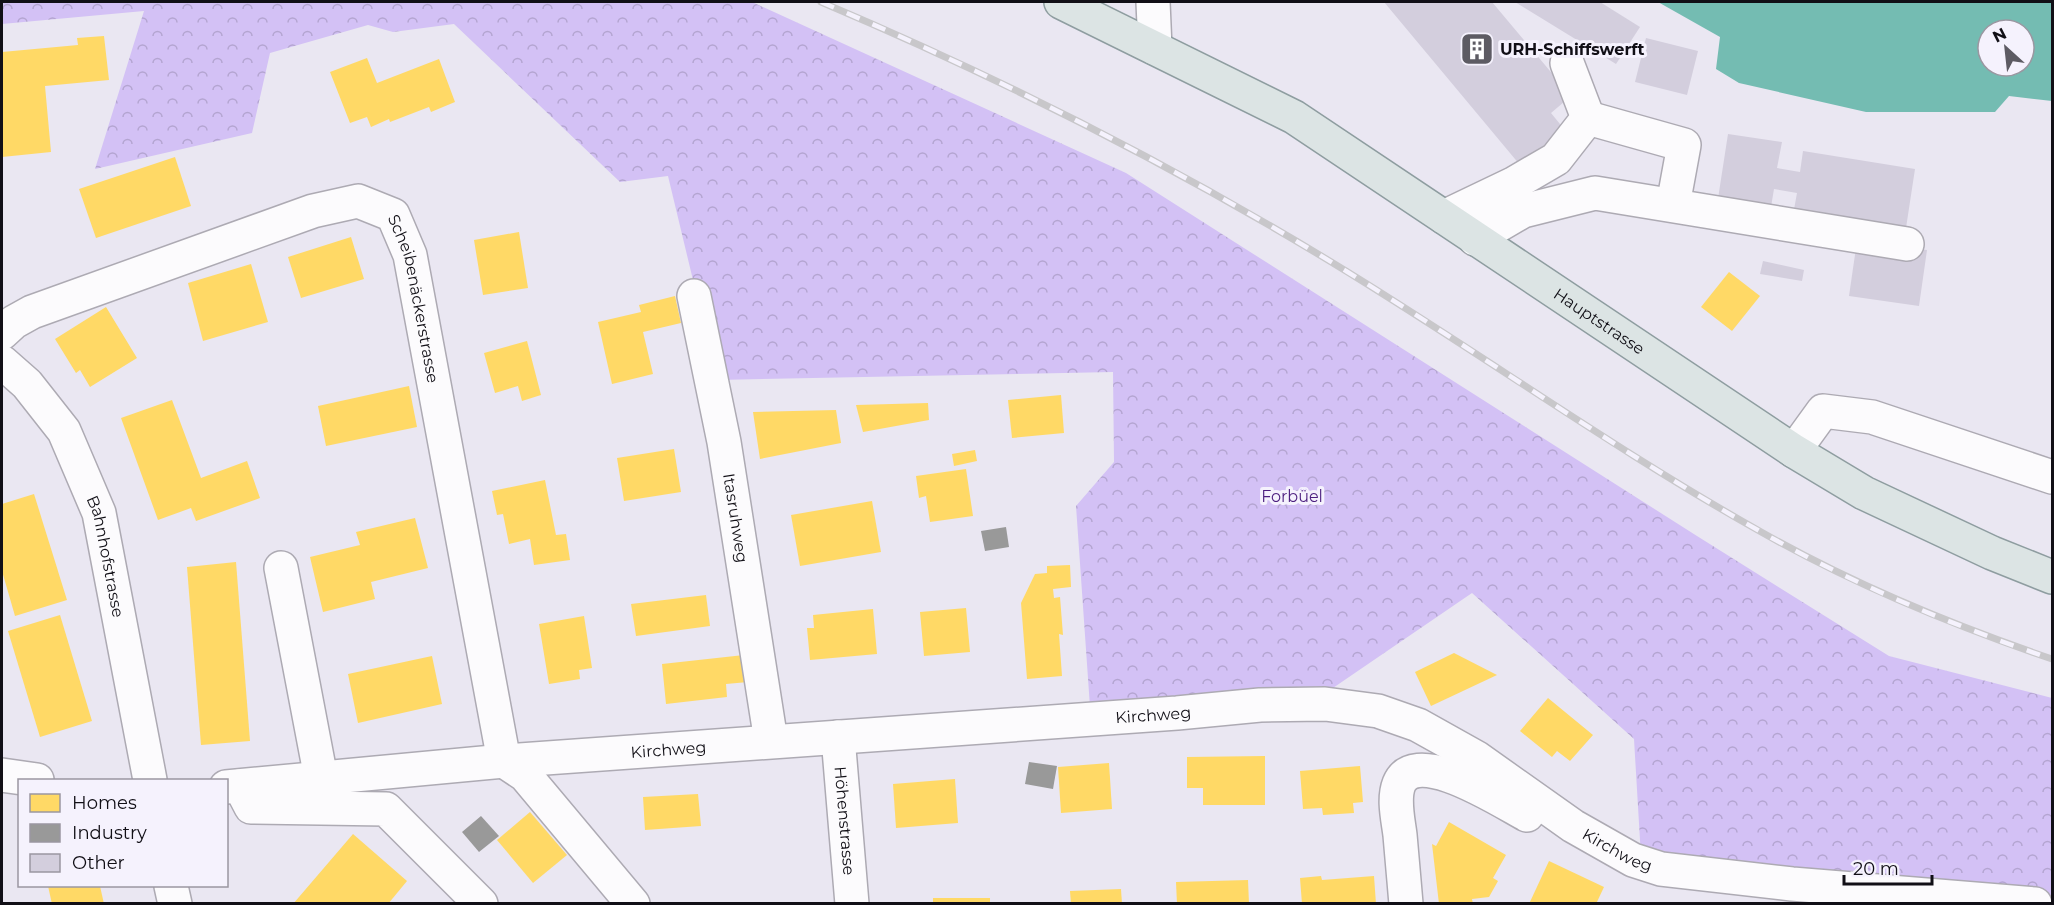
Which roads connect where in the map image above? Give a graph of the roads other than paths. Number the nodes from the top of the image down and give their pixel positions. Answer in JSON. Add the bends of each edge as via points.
{"nodes":[{"id":1,"x":1061,"y":2,"type":"edge"},
{"id":2,"x":1153,"y":2,"type":"edge"},
{"id":3,"x":1155,"y":48,"type":"junction"},
{"id":4,"x":1567,"y":63,"type":"dead end"},
{"id":5,"x":1588,"y":118,"type":"junction"},
{"id":6,"x":1672,"y":205,"type":"junction"},
{"id":7,"x":1444,"y":217,"type":"junction"},
{"id":8,"x":1475,"y":239,"type":"junction"},
{"id":9,"x":1907,"y":244,"type":"dead end"},
{"id":10,"x":694,"y":296,"type":"dead end"},
{"id":11,"x":2,"y":333,"type":"edge"},
{"id":12,"x":2,"y":362,"type":"edge"},
{"id":13,"x":1794,"y":451,"type":"junction"},
{"id":14,"x":2052,"y":477,"type":"edge"},
{"id":15,"x":281,"y":568,"type":"dead end"},
{"id":16,"x":2052,"y":577,"type":"edge"},
{"id":17,"x":838,"y":737,"type":"junction"},
{"id":18,"x":771,"y":741,"type":"junction"},
{"id":19,"x":504,"y":761,"type":"junction"},
{"id":20,"x":2,"y":775,"type":"edge"},
{"id":21,"x":321,"y":778,"type":"junction"},
{"id":22,"x":30,"y":779,"type":"edge"},
{"id":23,"x":150,"y":779,"type":"edge"},
{"id":24,"x":233,"y":786,"type":"edge"},
{"id":25,"x":1573,"y":826,"type":"junction"},
{"id":26,"x":171,"y":887,"type":"edge"},
{"id":27,"x":1931,"y":900,"type":"edge"},
{"id":28,"x":174,"y":903,"type":"edge"},
{"id":29,"x":481,"y":903,"type":"edge"},
{"id":30,"x":633,"y":903,"type":"edge"},
{"id":31,"x":852,"y":903,"type":"edge"},
{"id":32,"x":1406,"y":903,"type":"edge"},
{"id":33,"x":2036,"y":903,"type":"edge"}],
"edges":[{"from":1,"to":3,"type":"main road","name":"Hauptstrasse"},
{"from":2,"to":3,"type":"street"},
{"from":3,"to":7,"type":"main road","name":"Hauptstrasse","via":[[1294,117]]},
{"from":4,"to":5,"type":"street"},
{"from":5,"to":6,"type":"street","via":[[1683,145]]},
{"from":5,"to":7,"type":"street","via":[[1556,159]]},
{"from":6,"to":8,"type":"street","via":[[1595,193],[1523,211]]},
{"from":6,"to":9,"type":"street"},
{"from":7,"to":8,"type":"main road","name":"Hauptstrasse"},
{"from":8,"to":13,"type":"main road","name":"Hauptstrasse"},
{"from":10,"to":18,"type":"street","name":"Itasruhweg","via":[[724,442]]},
{"from":11,"to":19,"type":"street","name":"Scheibenäckerstrasse","via":[[32,312],[313,212],[358,201],[393,215],[410,255]]},
{"from":12,"to":23,"type":"street","name":"Bahnhofstrasse","via":[[27,384],[64,431],[99,513]]},
{"from":13,"to":14,"type":"street","via":[[1823,411],[1872,417]]},
{"from":13,"to":16,"type":"main road","name":"Hauptstrasse","via":[[1864,493]]},
{"from":15,"to":21,"type":"street"},
{"from":17,"to":18,"type":"street","name":"Kirchweg"},
{"from":17,"to":25,"type":"street","name":"Kirchweg","via":[[1260,705],[1325,704],[1378,711],[1418,725],[1477,758]]},
{"from":17,"to":31,"type":"street","name":"Höhenstrasse"},
{"from":18,"to":19,"type":"street","name":"Kirchweg"},
{"from":19,"to":21,"type":"street","name":"Kirchweg"},
{"from":19,"to":30,"type":"street","via":[[525,775]]},
{"from":20,"to":22,"type":"street"},
{"from":21,"to":24,"type":"street","name":"Kirchweg"},
{"from":24,"to":29,"type":"street","via":[[251,807],[386,808]]},
{"from":25,"to":27,"type":"street","name":"Kirchweg","via":[[1632,861],[1661,869]]},
{"from":25,"to":32,"type":"street","via":[[1548,826],[1452,775],[1415,771],[1405,775],[1396,803]]},
{"from":26,"to":28,"type":"street"},
{"from":27,"to":33,"type":"street","name":"Kirchweg"}]}
